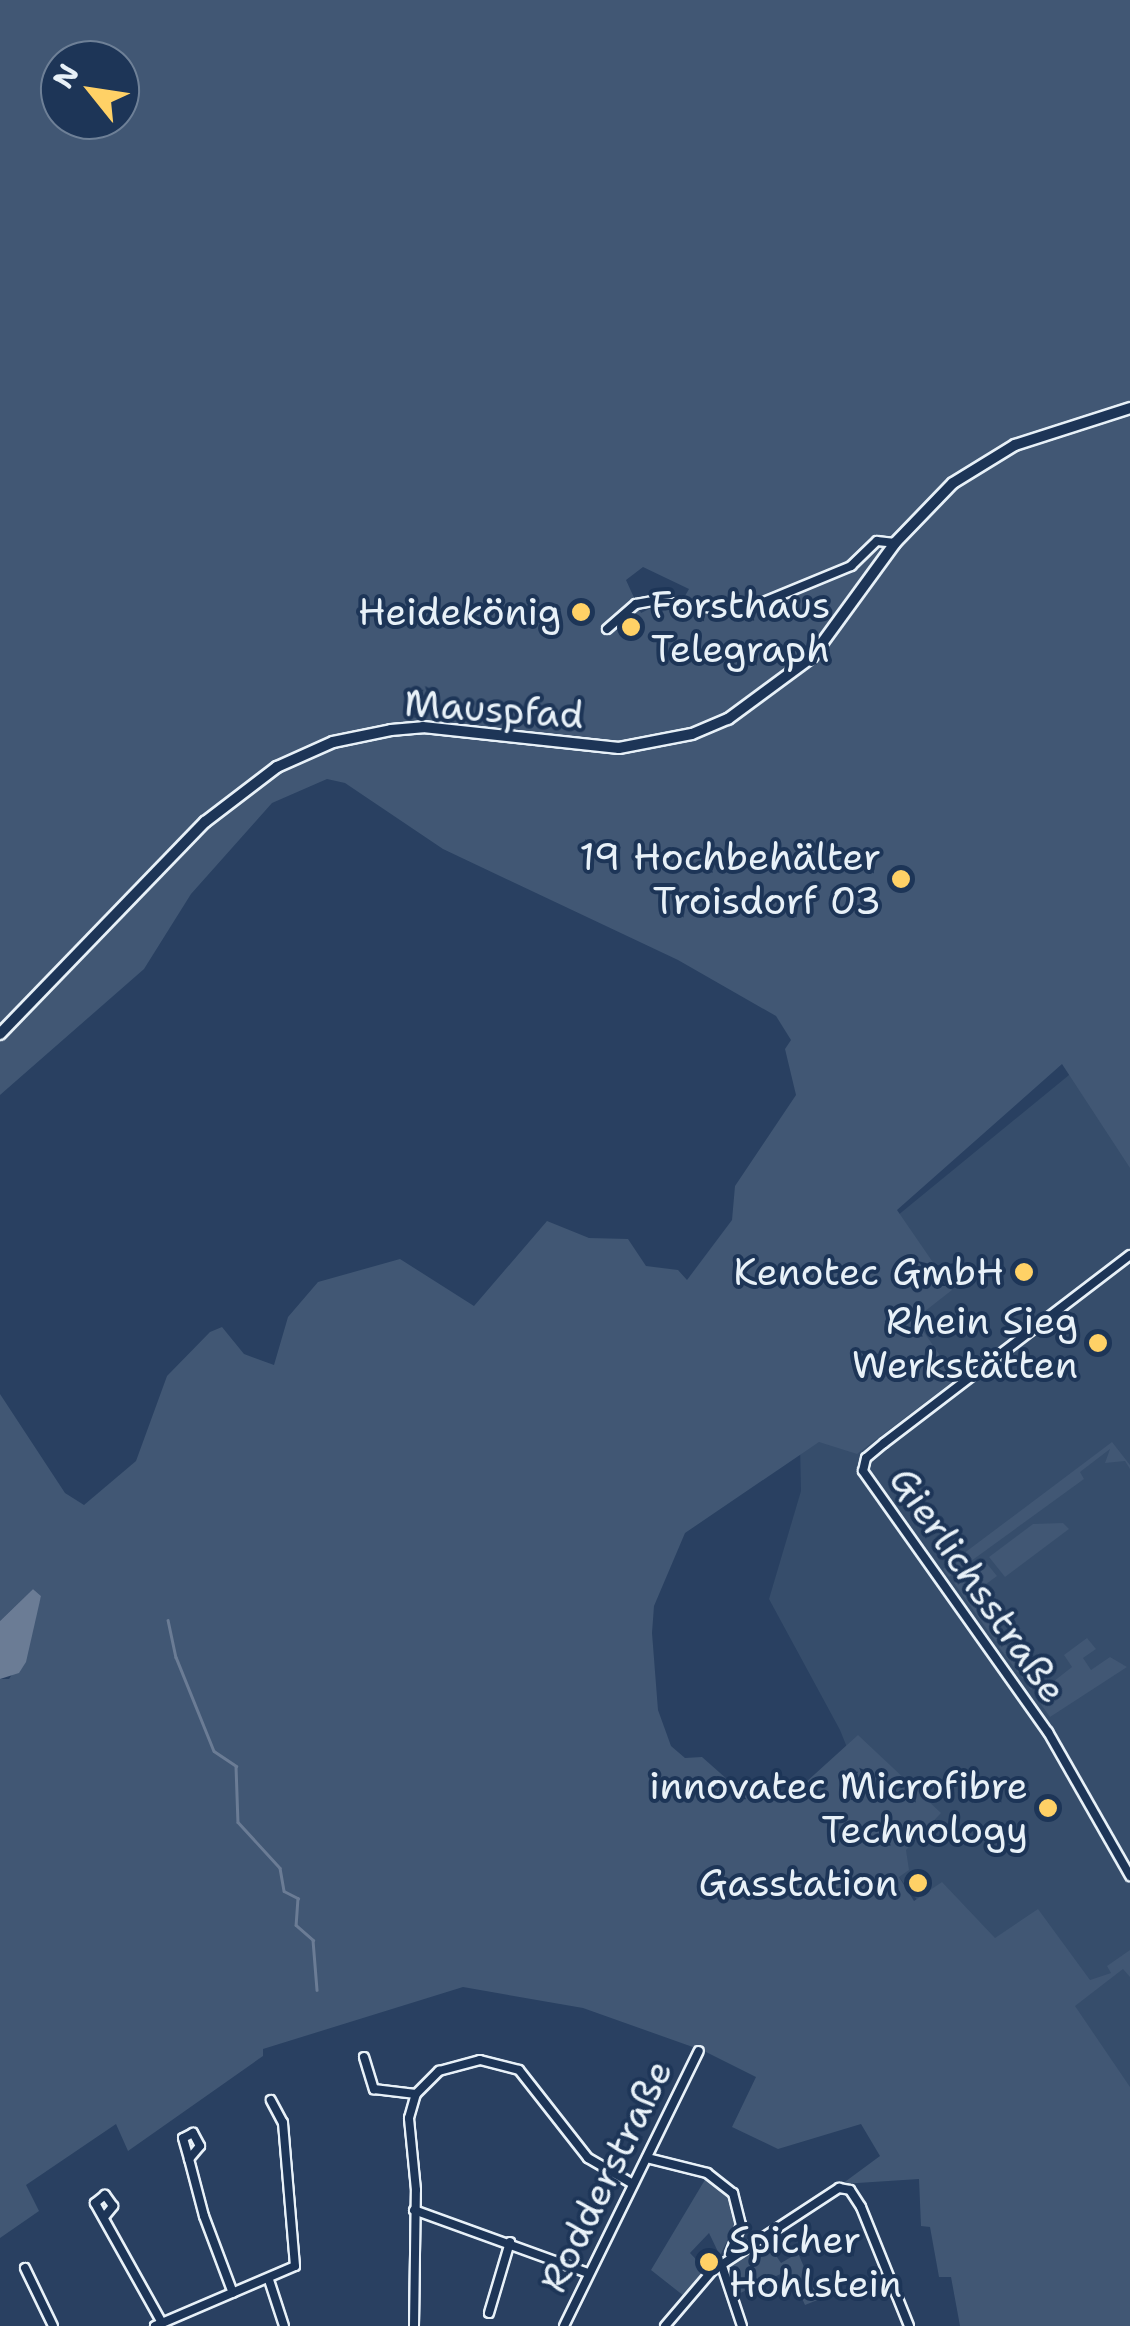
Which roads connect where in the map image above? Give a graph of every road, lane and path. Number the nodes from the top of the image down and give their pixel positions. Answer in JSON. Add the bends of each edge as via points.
{"nodes":[{"id":1,"x":1130,"y":408,"type":"edge"},
{"id":2,"x":895,"y":543,"type":"junction"},
{"id":3,"x":607,"y":629,"type":"dead end"},
{"id":4,"x":0,"y":1034,"type":"edge"},
{"id":5,"x":1130,"y":1255,"type":"edge"},
{"id":6,"x":1130,"y":1876,"type":"edge"},
{"id":7,"x":699,"y":2051,"type":"dead end"},
{"id":8,"x":364,"y":2057,"type":"dead end"},
{"id":9,"x":416,"y":2094,"type":"junction"},
{"id":10,"x":271,"y":2100,"type":"dead end"},
{"id":11,"x":189,"y":2158,"type":"dead end"},
{"id":12,"x":647,"y":2158,"type":"junction"},
{"id":13,"x":633,"y":2184,"type":"junction"},
{"id":14,"x":414,"y":2210,"type":"junction"},
{"id":15,"x":106,"y":2216,"type":"dead end"},
{"id":16,"x":510,"y":2242,"type":"junction"},
{"id":17,"x":722,"y":2267,"type":"junction"},
{"id":18,"x":25,"y":2268,"type":"dead end"},
{"id":19,"x":588,"y":2274,"type":"junction"},
{"id":20,"x":268,"y":2280,"type":"junction"},
{"id":21,"x":233,"y":2293,"type":"junction"},
{"id":22,"x":177,"y":2313,"type":"junction"},
{"id":23,"x":489,"y":2313,"type":"dead end"},
{"id":24,"x":158,"y":2324,"type":"edge"},
{"id":25,"x":53,"y":2326,"type":"edge"},
{"id":26,"x":183,"y":2326,"type":"edge"},
{"id":27,"x":284,"y":2326,"type":"edge"},
{"id":28,"x":414,"y":2326,"type":"edge"},
{"id":29,"x":564,"y":2326,"type":"edge"},
{"id":30,"x":665,"y":2326,"type":"edge"},
{"id":31,"x":742,"y":2326,"type":"edge"},
{"id":32,"x":909,"y":2326,"type":"edge"}],
"edges":[{"from":1,"to":2,"type":"street","name":"Mauspfad","via":[[980,464],[934,498]]},
{"from":2,"to":3,"type":"street","name":"Mauspfad","via":[[883,538],[852,566],[758,604],[731,610],[653,601],[636,604]]},
{"from":2,"to":4,"type":"street","name":"Mauspfad","via":[[802,668],[758,702],[692,734],[583,748],[407,728],[358,734],[276,766],[204,822]]},
{"from":5,"to":6,"type":"street","name":"Gierlichsstraße","via":[[866,1458],[863,1471],[1048,1732]]},
{"from":7,"to":12,"type":"street","name":"Rodderstraße"},
{"from":8,"to":9,"type":"street","via":[[374,2090]]},
{"from":9,"to":13,"type":"street","via":[[449,2065],[480,2060],[508,2066],[533,2082],[588,2158]]},
{"from":9,"to":14,"type":"street","via":[[409,2118]]},
{"from":10,"to":20,"type":"street","via":[[283,2123],[298,2258],[293,2269]]},
{"from":11,"to":21,"type":"street"},
{"from":12,"to":13,"type":"street","name":"Rodderstraße"},
{"from":12,"to":17,"type":"street","via":[[706,2174],[733,2193],[742,2225]]},
{"from":13,"to":19,"type":"street","name":"Rodderstraße"},
{"from":14,"to":16,"type":"street"},
{"from":14,"to":28,"type":"street"},
{"from":15,"to":24,"type":"street"},
{"from":16,"to":19,"type":"street"},
{"from":16,"to":23,"type":"street"},
{"from":17,"to":30,"type":"street"},
{"from":17,"to":31,"type":"street"},
{"from":17,"to":32,"type":"street","via":[[823,2193],[846,2188],[861,2207]]},
{"from":18,"to":25,"type":"street"},
{"from":19,"to":29,"type":"street","name":"Rodderstraße"},
{"from":20,"to":21,"type":"street"},
{"from":20,"to":27,"type":"street"},
{"from":21,"to":22,"type":"street"},
{"from":22,"to":24,"type":"street"},
{"from":22,"to":26,"type":"street"}]}
